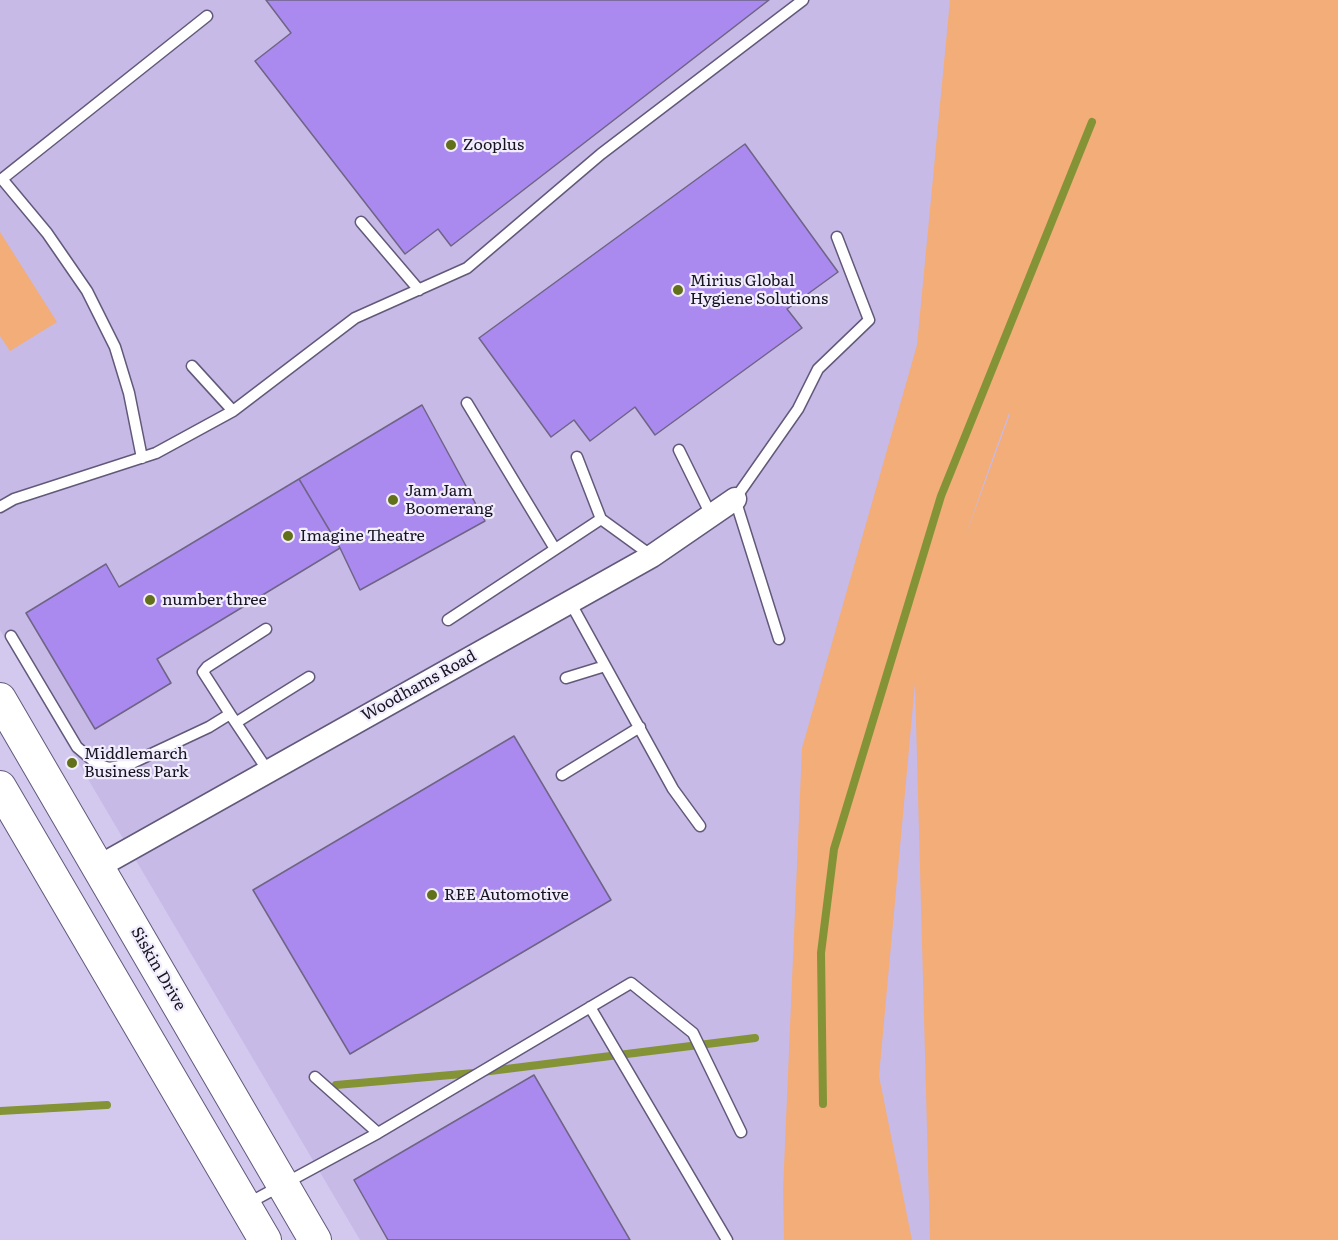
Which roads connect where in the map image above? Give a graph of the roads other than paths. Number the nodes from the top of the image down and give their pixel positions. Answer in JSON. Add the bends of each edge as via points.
{"nodes":[{"id":1,"x":803,"y":0,"type":"edge"},
{"id":2,"x":207,"y":16,"type":"dead end"},
{"id":3,"x":361,"y":222,"type":"dead end"},
{"id":4,"x":837,"y":237,"type":"dead end"},
{"id":5,"x":419,"y":290,"type":"junction"},
{"id":6,"x":192,"y":366,"type":"dead end"},
{"id":7,"x":467,"y":403,"type":"dead end"},
{"id":8,"x":233,"y":411,"type":"junction"},
{"id":9,"x":679,"y":450,"type":"dead end"},
{"id":10,"x":577,"y":457,"type":"dead end"},
{"id":11,"x":142,"y":458,"type":"junction"},
{"id":12,"x":735,"y":499,"type":"junction"},
{"id":13,"x":0,"y":507,"type":"edge"},
{"id":14,"x":711,"y":515,"type":"junction"},
{"id":15,"x":601,"y":519,"type":"junction"},
{"id":16,"x":555,"y":549,"type":"junction"},
{"id":17,"x":652,"y":556,"type":"junction"},
{"id":18,"x":570,"y":602,"type":"junction"},
{"id":19,"x":448,"y":620,"type":"dead end"},
{"id":20,"x":266,"y":629,"type":"dead end"},
{"id":21,"x":11,"y":636,"type":"dead end"},
{"id":22,"x":779,"y":639,"type":"dead end"},
{"id":23,"x":605,"y":666,"type":"junction"},
{"id":24,"x":309,"y":677,"type":"dead end"},
{"id":25,"x":566,"y":678,"type":"dead end"},
{"id":26,"x":0,"y":699,"type":"edge"},
{"id":27,"x":233,"y":718,"type":"junction"},
{"id":28,"x":640,"y":727,"type":"junction"},
{"id":29,"x":268,"y":771,"type":"junction"},
{"id":30,"x":562,"y":775,"type":"dead end"},
{"id":31,"x":0,"y":788,"type":"edge"},
{"id":32,"x":700,"y":826,"type":"dead end"},
{"id":33,"x":98,"y":867,"type":"junction"},
{"id":34,"x":590,"y":1007,"type":"junction"},
{"id":35,"x":315,"y":1077,"type":"dead end"},
{"id":36,"x":378,"y":1132,"type":"junction"},
{"id":37,"x":741,"y":1132,"type":"dead end"},
{"id":38,"x":282,"y":1183,"type":"junction"},
{"id":39,"x":244,"y":1205,"type":"junction"},
{"id":40,"x":265,"y":1240,"type":"edge"},
{"id":41,"x":315,"y":1240,"type":"edge"},
{"id":42,"x":727,"y":1240,"type":"edge"}],
"edges":[{"from":1,"to":5,"type":"lane","via":[[601,154],[467,268]]},
{"from":2,"to":11,"type":"lane","via":[[2,179],[47,233],[87,291],[111,338],[129,393]]},
{"from":3,"to":5,"type":"lane"},
{"from":4,"to":12,"type":"lane","via":[[869,320],[818,369],[798,409]]},
{"from":5,"to":8,"type":"lane","via":[[355,318]]},
{"from":6,"to":8,"type":"lane"},
{"from":7,"to":16,"type":"lane"},
{"from":8,"to":11,"type":"lane"},
{"from":9,"to":14,"type":"lane"},
{"from":10,"to":15,"type":"lane"},
{"from":11,"to":13,"type":"lane"},
{"from":12,"to":14,"type":"street","name":"Woodhams Road"},
{"from":12,"to":22,"type":"lane"},
{"from":14,"to":17,"type":"street","name":"Woodhams Road"},
{"from":15,"to":16,"type":"lane"},
{"from":15,"to":17,"type":"lane"},
{"from":16,"to":19,"type":"lane"},
{"from":17,"to":18,"type":"street","name":"Woodhams Road"},
{"from":18,"to":23,"type":"lane"},
{"from":18,"to":29,"type":"street","name":"Woodhams Road"},
{"from":20,"to":27,"type":"lane","via":[[203,672]]},
{"from":21,"to":27,"type":"lane","via":[[77,747],[97,764],[109,768],[130,764]]},
{"from":23,"to":25,"type":"lane"},
{"from":23,"to":28,"type":"lane"},
{"from":24,"to":27,"type":"lane"},
{"from":26,"to":33,"type":"street","name":"Siskin Drive"},
{"from":27,"to":29,"type":"lane"},
{"from":28,"to":30,"type":"lane"},
{"from":28,"to":32,"type":"lane","via":[[673,789]]},
{"from":29,"to":33,"type":"street","name":"Woodhams Road"},
{"from":31,"to":39,"type":"street"},
{"from":33,"to":38,"type":"street","name":"Siskin Drive"},
{"from":34,"to":36,"type":"lane"},
{"from":34,"to":37,"type":"lane","via":[[631,983],[693,1033]]},
{"from":34,"to":42,"type":"lane"},
{"from":35,"to":36,"type":"lane"},
{"from":36,"to":38,"type":"lane"},
{"from":38,"to":39,"type":"lane"},
{"from":38,"to":41,"type":"street","name":"Siskin Drive"},
{"from":39,"to":40,"type":"street"}]}
